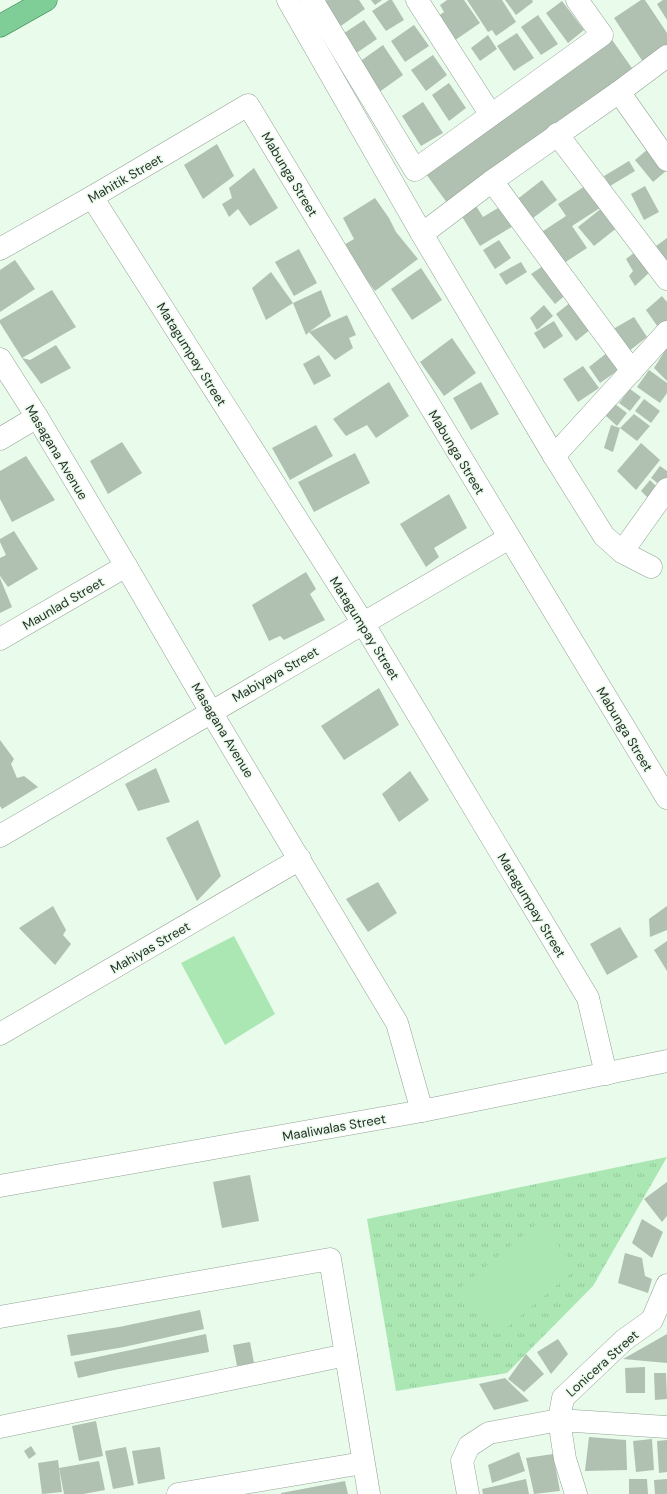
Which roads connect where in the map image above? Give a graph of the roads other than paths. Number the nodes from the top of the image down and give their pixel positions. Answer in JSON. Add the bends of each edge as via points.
{"nodes":[{"id":1,"x":46,"y":0,"type":"edge"},
{"id":2,"x":288,"y":0,"type":"edge"},
{"id":3,"x":312,"y":0,"type":"edge"},
{"id":4,"x":577,"y":0,"type":"edge"},
{"id":5,"x":421,"y":2,"type":"edge"},
{"id":6,"x":0,"y":26,"type":"edge"},
{"id":7,"x":667,"y":56,"type":"edge"},
{"id":8,"x":619,"y":92,"type":"junction"},
{"id":9,"x":248,"y":105,"type":"joint"},
{"id":10,"x":491,"y":115,"type":"junction"},
{"id":11,"x":557,"y":134,"type":"junction"},
{"id":12,"x":667,"y":160,"type":"edge"},
{"id":13,"x":492,"y":181,"type":"junction"},
{"id":14,"x":92,"y":197,"type":"junction"},
{"id":15,"x":422,"y":234,"type":"junction"},
{"id":16,"x":0,"y":249,"type":"edge"},
{"id":17,"x":667,"y":279,"type":"edge"},
{"id":18,"x":667,"y":332,"type":"edge"},
{"id":19,"x":0,"y":359,"type":"edge"},
{"id":20,"x":632,"y":371,"type":"junction"},
{"id":21,"x":37,"y":417,"type":"junction"},
{"id":22,"x":0,"y":439,"type":"edge"},
{"id":23,"x":554,"y":456,"type":"junction"},
{"id":24,"x":667,"y":489,"type":"edge"},
{"id":25,"x":509,"y":538,"type":"junction"},
{"id":26,"x":622,"y":552,"type":"junction"},
{"id":27,"x":126,"y":566,"type":"junction"},
{"id":28,"x":651,"y":567,"type":"dead end"},
{"id":29,"x":363,"y":623,"type":"junction"},
{"id":30,"x":0,"y":639,"type":"edge"},
{"id":31,"x":211,"y":712,"type":"junction"},
{"id":32,"x":667,"y":798,"type":"edge"},
{"id":33,"x":0,"y":836,"type":"edge"},
{"id":34,"x":300,"y":859,"type":"junction"},
{"id":35,"x":0,"y":1034,"type":"edge"},
{"id":36,"x":667,"y":1061,"type":"edge"},
{"id":37,"x":606,"y":1074,"type":"junction"},
{"id":38,"x":422,"y":1111,"type":"junction"},
{"id":39,"x":0,"y":1186,"type":"edge"},
{"id":40,"x":667,"y":1285,"type":"edge"},
{"id":41,"x":0,"y":1317,"type":"edge"},
{"id":42,"x":659,"y":1320,"type":"edge"},
{"id":43,"x":346,"y":1355,"type":"junction"},
{"id":44,"x":559,"y":1420,"type":"junction"},
{"id":45,"x":0,"y":1427,"type":"edge"},
{"id":46,"x":667,"y":1427,"type":"edge"},
{"id":47,"x":364,"y":1463,"type":"junction"},
{"id":48,"x":178,"y":1494,"type":"edge"},
{"id":49,"x":369,"y":1494,"type":"edge"},
{"id":50,"x":468,"y":1494,"type":"edge"},
{"id":51,"x":576,"y":1494,"type":"edge"}],
"edges":[{"from":1,"to":6,"type":"main road"},
{"from":2,"to":15,"type":"street"},
{"from":3,"to":10,"type":"street","via":[[415,170]]},
{"from":4,"to":10,"type":"street","via":[[602,35]]},
{"from":5,"to":10,"type":"street"},
{"from":7,"to":8,"type":"street"},
{"from":8,"to":11,"type":"street"},
{"from":8,"to":12,"type":"street"},
{"from":9,"to":14,"type":"street","name":"Mahitik Street"},
{"from":9,"to":25,"type":"street","name":"Mabunga Street"},
{"from":11,"to":13,"type":"street"},
{"from":11,"to":17,"type":"street"},
{"from":13,"to":15,"type":"street"},
{"from":13,"to":20,"type":"street"},
{"from":14,"to":16,"type":"street","name":"Mahitik Street"},
{"from":14,"to":29,"type":"street","name":"Matagumpay Street"},
{"from":15,"to":23,"type":"street"},
{"from":18,"to":20,"type":"street"},
{"from":19,"to":21,"type":"street","name":"Masagana Avenue"},
{"from":20,"to":23,"type":"street"},
{"from":21,"to":22,"type":"street"},
{"from":21,"to":27,"type":"street","name":"Masagana Avenue"},
{"from":23,"to":26,"type":"street","via":[[604,536]]},
{"from":24,"to":26,"type":"street"},
{"from":25,"to":29,"type":"street","name":"Mabiyaya Street"},
{"from":25,"to":32,"type":"street","name":"Mabunga Street"},
{"from":26,"to":28,"type":"street"},
{"from":27,"to":30,"type":"street","name":"Maunlad Street"},
{"from":27,"to":31,"type":"street","name":"Masagana Avenue"},
{"from":29,"to":31,"type":"street","name":"Mabiyaya Street"},
{"from":29,"to":37,"type":"street","name":"Matagumpay Street","via":[[588,998]]},
{"from":31,"to":33,"type":"street","name":"Mabiyaya Street"},
{"from":31,"to":34,"type":"street","name":"Masagana Avenue"},
{"from":34,"to":35,"type":"street","name":"Mahiyas Street"},
{"from":34,"to":38,"type":"street","name":"Masagana Avenue","via":[[397,1023]]},
{"from":36,"to":37,"type":"street","name":"Maaliwalas Street"},
{"from":37,"to":38,"type":"street","name":"Maaliwalas Street"},
{"from":38,"to":39,"type":"street","name":"Maaliwalas Street"},
{"from":40,"to":42,"type":"street","name":"Lonicera Street"},
{"from":41,"to":43,"type":"street","via":[[330,1259]]},
{"from":42,"to":44,"type":"street","name":"Lonicera Street","via":[[624,1340],[563,1398]]},
{"from":43,"to":45,"type":"street"},
{"from":43,"to":47,"type":"street"},
{"from":44,"to":46,"type":"street"},
{"from":44,"to":50,"type":"street","via":[[489,1434],[469,1446],[462,1460]]},
{"from":44,"to":51,"type":"street","name":"Lonicera Street","via":[[565,1459]]},
{"from":47,"to":48,"type":"street"},
{"from":47,"to":49,"type":"street"}]}
